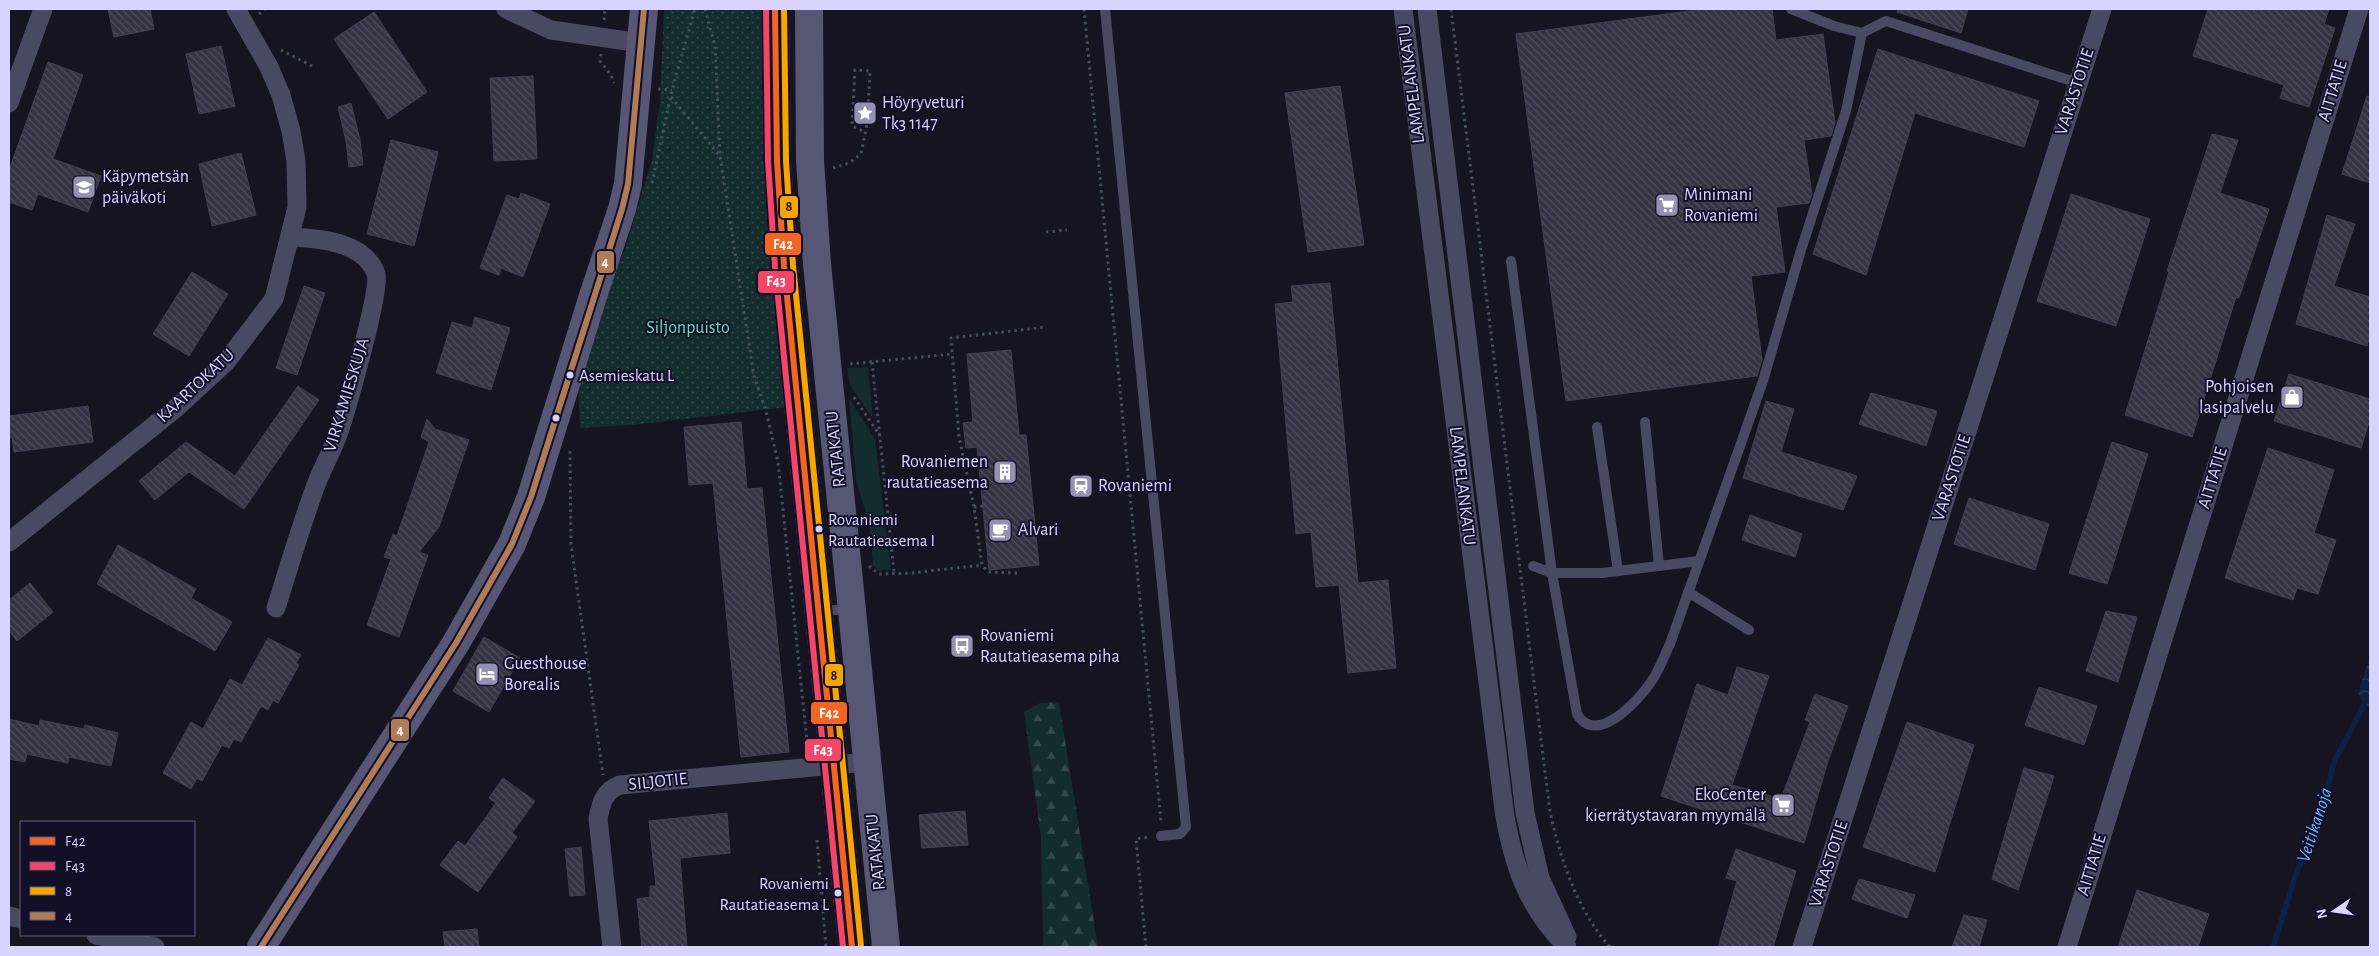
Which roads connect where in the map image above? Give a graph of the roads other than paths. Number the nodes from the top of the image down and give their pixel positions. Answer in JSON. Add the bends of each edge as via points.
{"nodes":[{"id":1,"x":43,"y":9,"type":"edge"},
{"id":2,"x":236,"y":9,"type":"edge"},
{"id":3,"x":506,"y":9,"type":"edge"},
{"id":4,"x":644,"y":9,"type":"edge"},
{"id":5,"x":775,"y":9,"type":"edge"},
{"id":6,"x":809,"y":9,"type":"edge"},
{"id":7,"x":1105,"y":9,"type":"edge"},
{"id":8,"x":1403,"y":9,"type":"edge"},
{"id":9,"x":1427,"y":9,"type":"edge"},
{"id":10,"x":1791,"y":9,"type":"edge"},
{"id":11,"x":2102,"y":9,"type":"edge"},
{"id":12,"x":2359,"y":9,"type":"edge"},
{"id":13,"x":1862,"y":33,"type":"junction"},
{"id":14,"x":641,"y":43,"type":"junction"},
{"id":15,"x":2078,"y":83,"type":"junction"},
{"id":16,"x":9,"y":103,"type":"edge"},
{"id":17,"x":291,"y":237,"type":"junction"},
{"id":18,"x":1511,"y":261,"type":"dead end"},
{"id":19,"x":1645,"y":422,"type":"dead end"},
{"id":20,"x":1597,"y":427,"type":"dead end"},
{"id":21,"x":9,"y":542,"type":"edge"},
{"id":22,"x":1699,"y":561,"type":"junction"},
{"id":23,"x":1532,"y":566,"type":"dead end"},
{"id":24,"x":1659,"y":566,"type":"junction"},
{"id":25,"x":1618,"y":572,"type":"junction"},
{"id":26,"x":1552,"y":573,"type":"junction"},
{"id":27,"x":1688,"y":592,"type":"junction"},
{"id":28,"x":276,"y":608,"type":"dead end"},
{"id":29,"x":852,"y":608,"type":"junction"},
{"id":30,"x":819,"y":612,"type":"junction"},
{"id":31,"x":1749,"y":630,"type":"dead end"},
{"id":32,"x":867,"y":762,"type":"junction"},
{"id":33,"x":822,"y":766,"type":"junction"},
{"id":34,"x":1161,"y":836,"type":"road end"},
{"id":35,"x":101,"y":936,"type":"edge"},
{"id":36,"x":155,"y":947,"type":"edge"},
{"id":37,"x":261,"y":947,"type":"edge"},
{"id":38,"x":612,"y":947,"type":"edge"},
{"id":39,"x":852,"y":947,"type":"edge"},
{"id":40,"x":886,"y":947,"type":"edge"},
{"id":41,"x":1567,"y":947,"type":"edge"},
{"id":42,"x":1572,"y":947,"type":"edge"},
{"id":43,"x":1802,"y":947,"type":"edge"},
{"id":44,"x":2066,"y":947,"type":"edge"}],
"edges":[{"from":1,"to":16,"type":"street"},
{"from":2,"to":17,"type":"street","name":"KAARTOKATU","via":[[269,67],[291,131],[298,185],[298,207]]},
{"from":3,"to":14,"type":"street","via":[[551,30]]},
{"from":4,"to":14,"type":"main road"},
{"from":5,"to":30,"type":"main road","name":"RATAKATU","via":[[777,161],[784,266]]},
{"from":6,"to":29,"type":"main road","name":"RATAKATU","via":[[810,160],[817,264]]},
{"from":7,"to":34,"type":"lane","via":[[1186,827],[1180,834]]},
{"from":8,"to":41,"type":"street","name":"LAMPELANKATU","via":[[1505,817],[1516,866],[1531,901]]},
{"from":9,"to":42,"type":"street","name":"LAMPELANKATU","via":[[1525,813],[1540,878]]},
{"from":10,"to":13,"type":"lane"},
{"from":11,"to":15,"type":"street","name":"VARASTOTIE"},
{"from":12,"to":44,"type":"street","name":"AITTATIE"},
{"from":13,"to":15,"type":"lane","via":[[1886,21]]},
{"from":13,"to":22,"type":"lane","via":[[1846,110],[1763,381]]},
{"from":14,"to":37,"type":"main road","via":[[628,184],[622,209],[531,496],[512,544],[456,643]]},
{"from":15,"to":43,"type":"street","name":"VARASTOTIE"},
{"from":17,"to":21,"type":"street","name":"KAARTOKATU","via":[[274,299],[226,362],[176,408]]},
{"from":17,"to":28,"type":"street","name":"VIRKAMIESKUJA","via":[[339,244],[362,254],[376,275],[374,302],[340,430],[316,486]]},
{"from":18,"to":26,"type":"lane"},
{"from":19,"to":24,"type":"lane"},
{"from":20,"to":25,"type":"lane"},
{"from":22,"to":24,"type":"lane"},
{"from":22,"to":27,"type":"lane"},
{"from":23,"to":26,"type":"lane"},
{"from":24,"to":25,"type":"lane"},
{"from":25,"to":26,"type":"lane"},
{"from":26,"to":27,"type":"lane","via":[[1577,714],[1590,726],[1610,721],[1631,706],[1652,681],[1670,644]]},
{"from":27,"to":31,"type":"lane"},
{"from":29,"to":30,"type":"lane"},
{"from":29,"to":32,"type":"main road","name":"RATAKATU"},
{"from":30,"to":33,"type":"main road","name":"RATAKATU"},
{"from":32,"to":33,"type":"street","name":"SILJOTIE"},
{"from":32,"to":40,"type":"main road","name":"RATAKATU"},
{"from":33,"to":38,"type":"street","name":"SILJOTIE","via":[[620,785],[611,789],[600,805],[598,819]]},
{"from":33,"to":39,"type":"main road","name":"RATAKATU"},
{"from":35,"to":36,"type":"street"}]}
